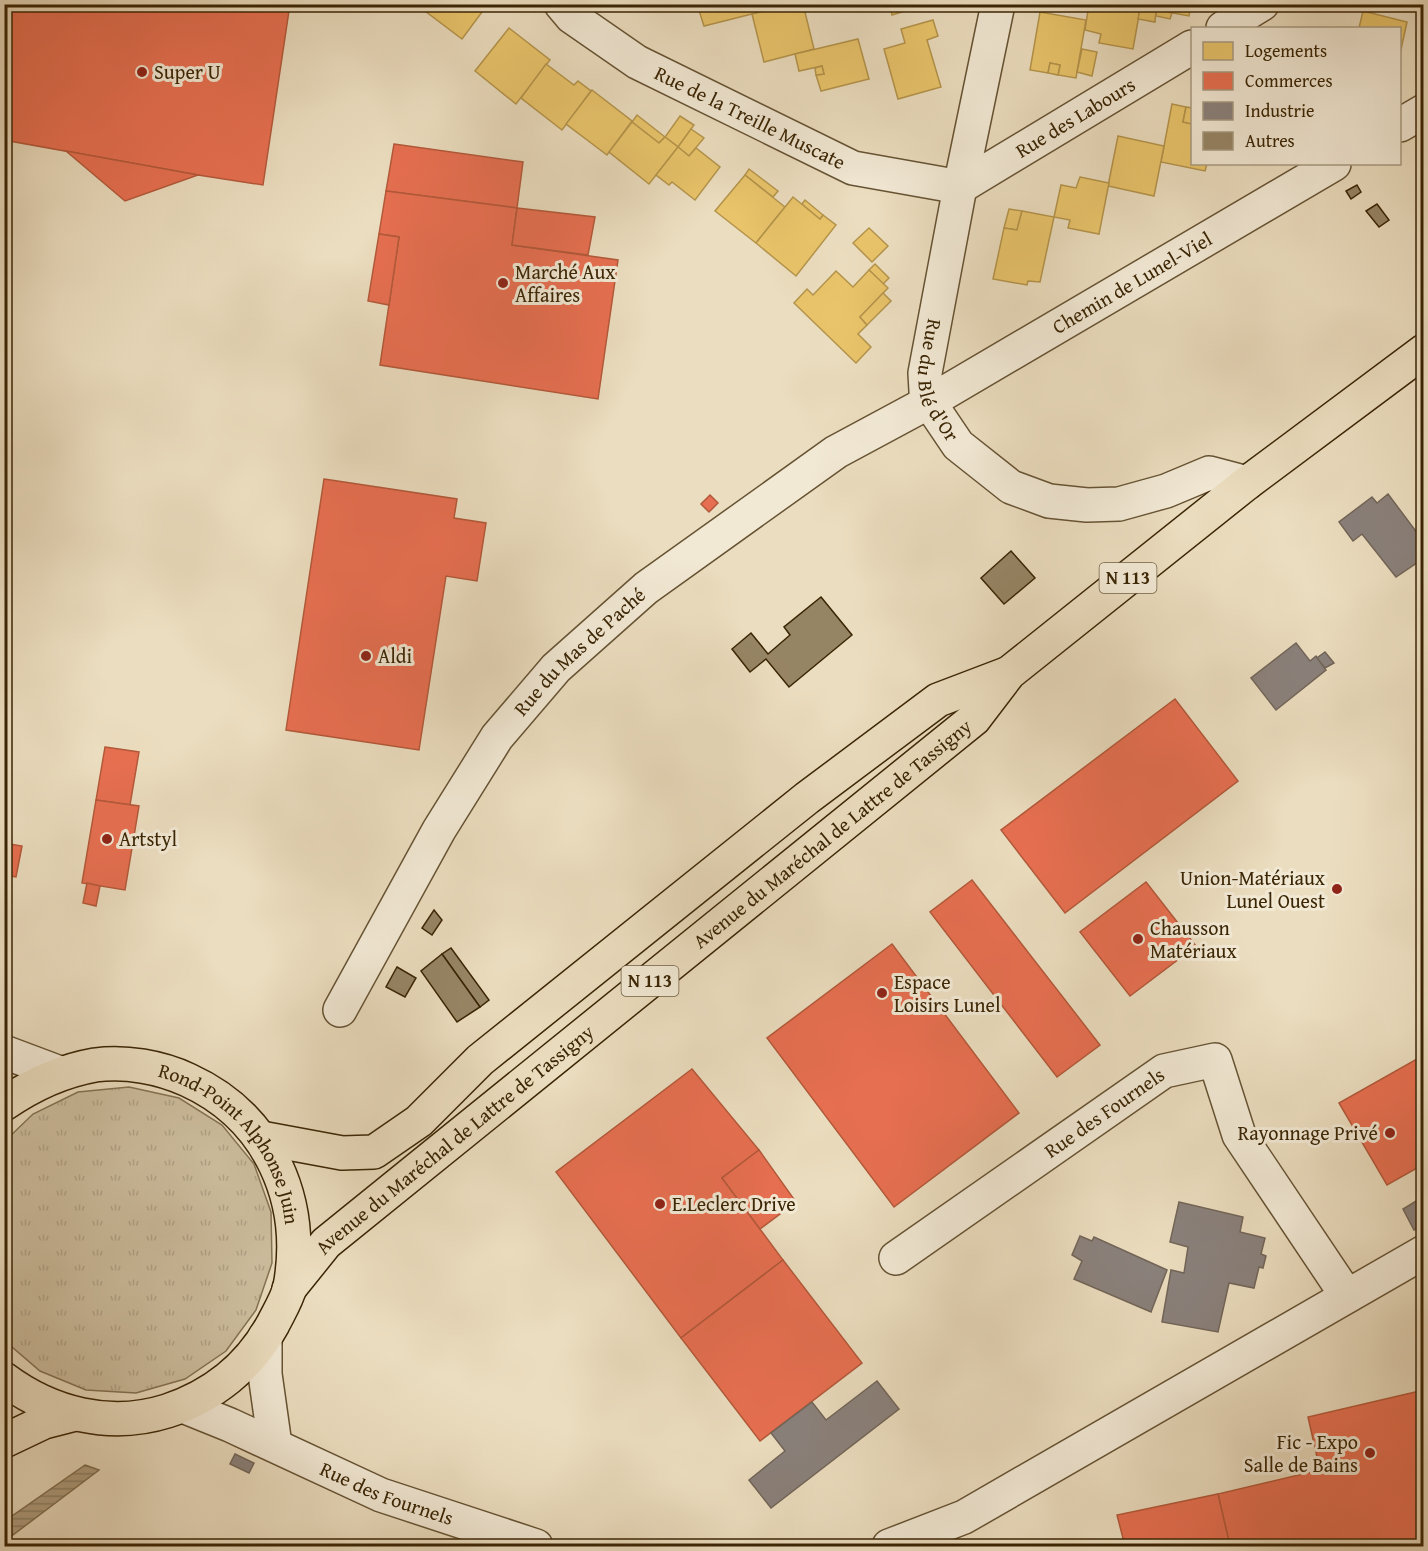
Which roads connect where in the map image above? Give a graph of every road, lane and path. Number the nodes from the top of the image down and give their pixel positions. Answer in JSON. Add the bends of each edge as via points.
{"nodes":[{"id":1,"x":561,"y":4,"type":"edge"},
{"id":2,"x":998,"y":4,"type":"edge"},
{"id":3,"x":1262,"y":4,"type":"edge"},
{"id":4,"x":1225,"y":27,"type":"edge"},
{"id":5,"x":1191,"y":48,"type":"edge"},
{"id":6,"x":1424,"y":111,"type":"edge"},
{"id":7,"x":1401,"y":124,"type":"edge"},
{"id":8,"x":1332,"y":165,"type":"edge"},
{"id":9,"x":960,"y":187,"type":"junction"},
{"id":10,"x":1424,"y":351,"type":"edge"},
{"id":11,"x":929,"y":402,"type":"junction"},
{"id":12,"x":1246,"y":483,"type":"junction"},
{"id":13,"x":1009,"y":673,"type":"junction"},
{"id":14,"x":340,"y":1010,"type":"dead end"},
{"id":15,"x":4,"y":1052,"type":"edge"},
{"id":16,"x":60,"y":1073,"type":"junction"},
{"id":17,"x":4,"y":1104,"type":"edge"},
{"id":18,"x":261,"y":1138,"type":"junction"},
{"id":19,"x":1424,"y":1252,"type":"edge"},
{"id":20,"x":896,"y":1258,"type":"dead end"},
{"id":21,"x":289,"y":1289,"type":"junction"},
{"id":22,"x":1347,"y":1296,"type":"junction"},
{"id":23,"x":265,"y":1337,"type":"junction"},
{"id":24,"x":4,"y":1379,"type":"edge"},
{"id":25,"x":183,"y":1406,"type":"junction"},
{"id":26,"x":75,"y":1414,"type":"junction"},
{"id":27,"x":4,"y":1441,"type":"edge"},
{"id":28,"x":275,"y":1445,"type":"junction"},
{"id":29,"x":536,"y":1546,"type":"edge"},
{"id":30,"x":890,"y":1546,"type":"edge"}],
"edges":[{"from":1,"to":9,"type":"street","name":"Rue de la Treille Muscate","via":[[572,17],[637,62],[853,168]]},
{"from":2,"to":9,"type":"street","name":"Rue du Blé d'Or"},
{"from":3,"to":4,"type":"street"},
{"from":5,"to":9,"type":"street","name":"Rue des Labours"},
{"from":6,"to":7,"type":"street"},
{"from":8,"to":11,"type":"street","name":"Chemin de Lunel-Viel"},
{"from":9,"to":11,"type":"street","name":"Rue du Blé d'Or","via":[[925,373]]},
{"from":10,"to":12,"type":"main road","name":"Avenue du Maréchal de Lattre de Tassigny","number":"N 113"},
{"from":11,"to":12,"type":"street","name":"Rue du Blé d'Or","via":[[958,445],[1011,487],[1049,501],[1119,504],[1166,491],[1209,473]]},
{"from":11,"to":14,"type":"street","name":"Rue du Mas de Paché","via":[[836,452],[646,588],[556,668],[497,737],[439,830]]},
{"from":12,"to":13,"type":"main road","name":"Avenue du Maréchal de Lattre de Tassigny","number":"N 113"},
{"from":13,"to":18,"type":"main road","name":"Avenue du Maréchal de Lattre de Tassigny","number":"N 113","via":[[938,700],[807,798],[480,1060],[419,1121],[374,1152],[342,1153]]},
{"from":13,"to":21,"type":"main road","name":"Avenue du Maréchal de Lattre de Tassigny","number":"N 113","via":[[974,719],[326,1242]]},
{"from":15,"to":16,"type":"street"},
{"from":16,"to":17,"type":"main road","name":"Rond-Point Alphonse Juin"},
{"from":16,"to":18,"type":"main road","name":"Rond-Point Alphonse Juin","via":[[97,1065],[134,1065],[171,1072],[228,1104]]},
{"from":18,"to":21,"type":"main road","name":"Rond-Point Alphonse Juin","via":[[277,1165],[293,1224]]},
{"from":19,"to":22,"type":"street"},
{"from":20,"to":22,"type":"street","name":"Rue des Fournels","via":[[1164,1071],[1215,1060],[1239,1135]]},
{"from":21,"to":23,"type":"main road","name":"Rond-Point Alphonse Juin"},
{"from":22,"to":30,"type":"street","via":[[964,1517]]},
{"from":23,"to":25,"type":"main road","name":"Rond-Point Alphonse Juin","via":[[230,1378]]},
{"from":23,"to":28,"type":"street","via":[[265,1374]]},
{"from":24,"to":26,"type":"main road","name":"Rond-Point Alphonse Juin","via":[[23,1393]]},
{"from":25,"to":26,"type":"main road","name":"Rond-Point Alphonse Juin","via":[[130,1418]]},
{"from":25,"to":28,"type":"street","name":"Rue des Fournels"},
{"from":26,"to":27,"type":"main road","via":[[44,1422]]},
{"from":28,"to":29,"type":"street","name":"Rue des Fournels","via":[[381,1495]]}]}
